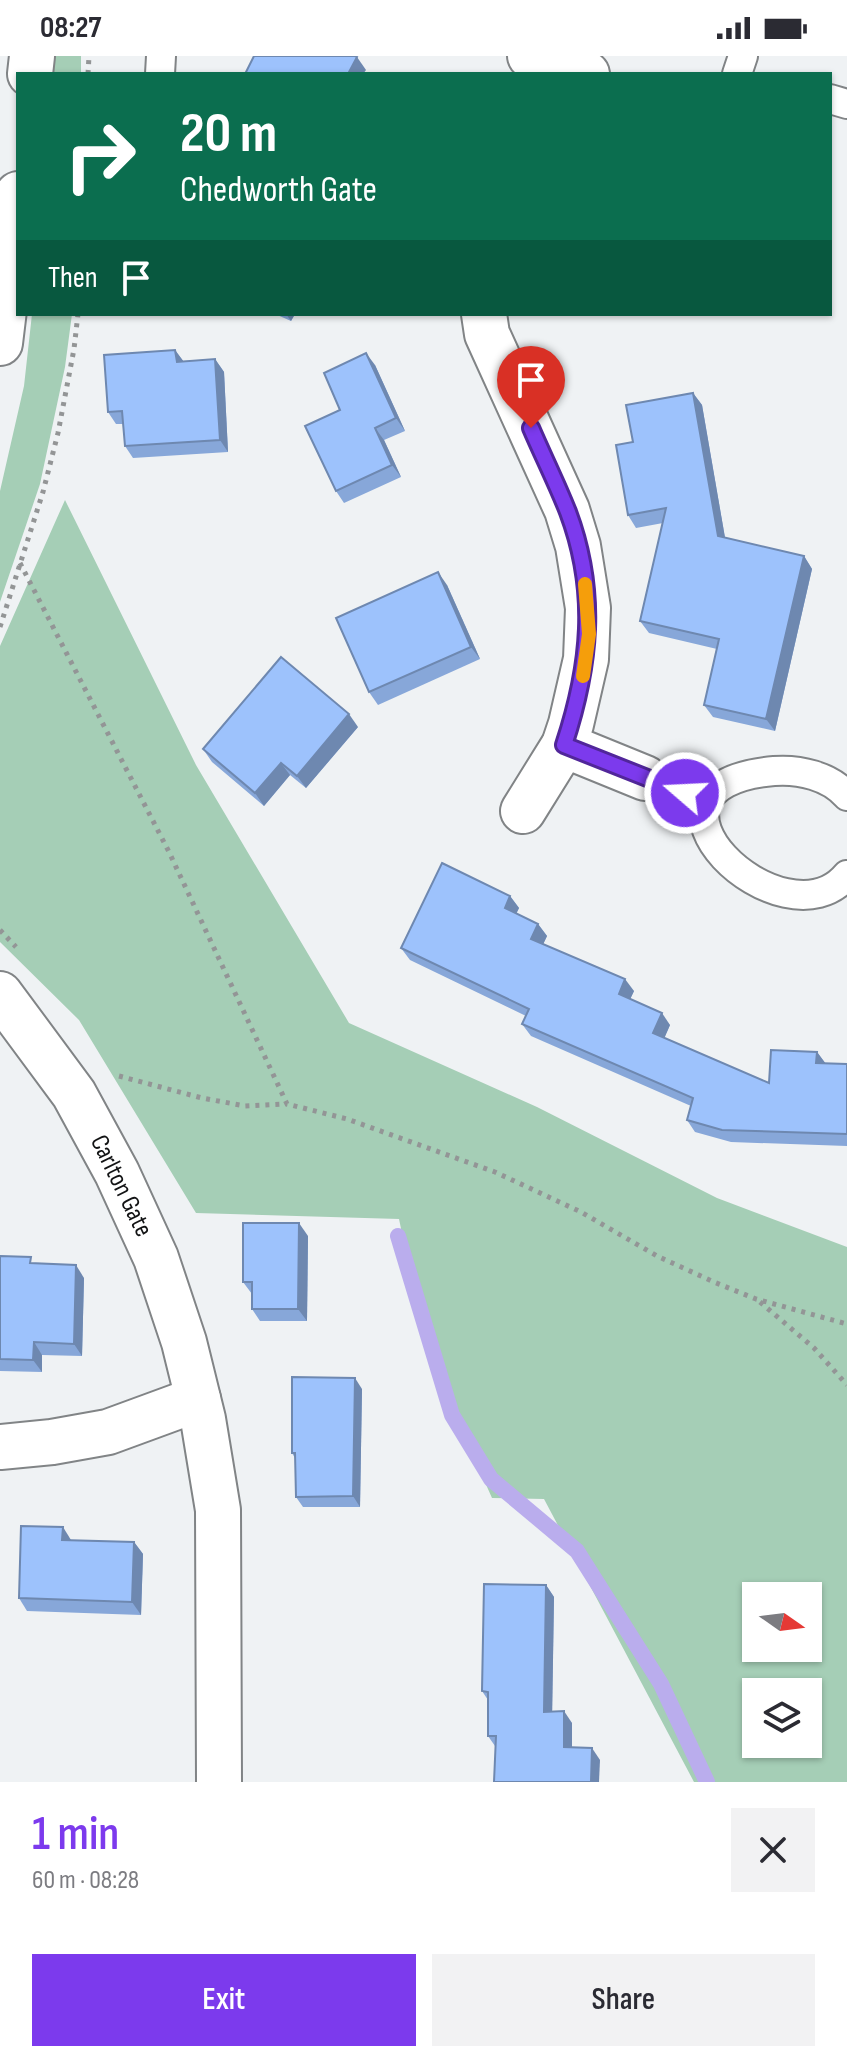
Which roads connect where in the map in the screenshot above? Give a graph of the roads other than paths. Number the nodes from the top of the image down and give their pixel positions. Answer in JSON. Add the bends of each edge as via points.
{"nodes":[{"id":1,"x":533,"y":64,"type":"edge"},
{"id":2,"x":576,"y":72,"type":"edge"},
{"id":3,"x":16,"y":211,"type":"edge"},
{"id":4,"x":484,"y":316,"type":"edge"},
{"id":5,"x":0,"y":343,"type":"edge"},
{"id":6,"x":564,"y":745,"type":"junction"},
{"id":7,"x":645,"y":778,"type":"joint"},
{"id":8,"x":847,"y":796,"type":"edge"},
{"id":9,"x":706,"y":800,"type":"junction"},
{"id":10,"x":523,"y":811,"type":"dead end"},
{"id":11,"x":847,"y":875,"type":"edge"},
{"id":12,"x":0,"y":994,"type":"edge"},
{"id":13,"x":198,"y":1399,"type":"junction"},
{"id":14,"x":0,"y":1447,"type":"edge"},
{"id":15,"x":219,"y":1782,"type":"edge"}],
"edges":[{"from":1,"to":2,"type":"street"},
{"from":3,"to":5,"type":"street"},
{"from":4,"to":6,"type":"street","via":[[487,334],[567,510],[584,579],[586,659]]},
{"from":6,"to":7,"type":"street"},
{"from":6,"to":10,"type":"street"},
{"from":7,"to":9,"type":"lane"},
{"from":8,"to":9,"type":"lane","via":[[825,780],[781,771],[720,786]]},
{"from":9,"to":11,"type":"lane","via":[[703,819],[721,856],[759,884],[812,894]]},
{"from":12,"to":13,"type":"street","name":"Carlton Gate","via":[[74,1094],[117,1173],[156,1258]]},
{"from":13,"to":14,"type":"street","via":[[108,1432]]},
{"from":13,"to":15,"type":"street","name":"Carlton Gate","via":[[218,1510]]}]}
